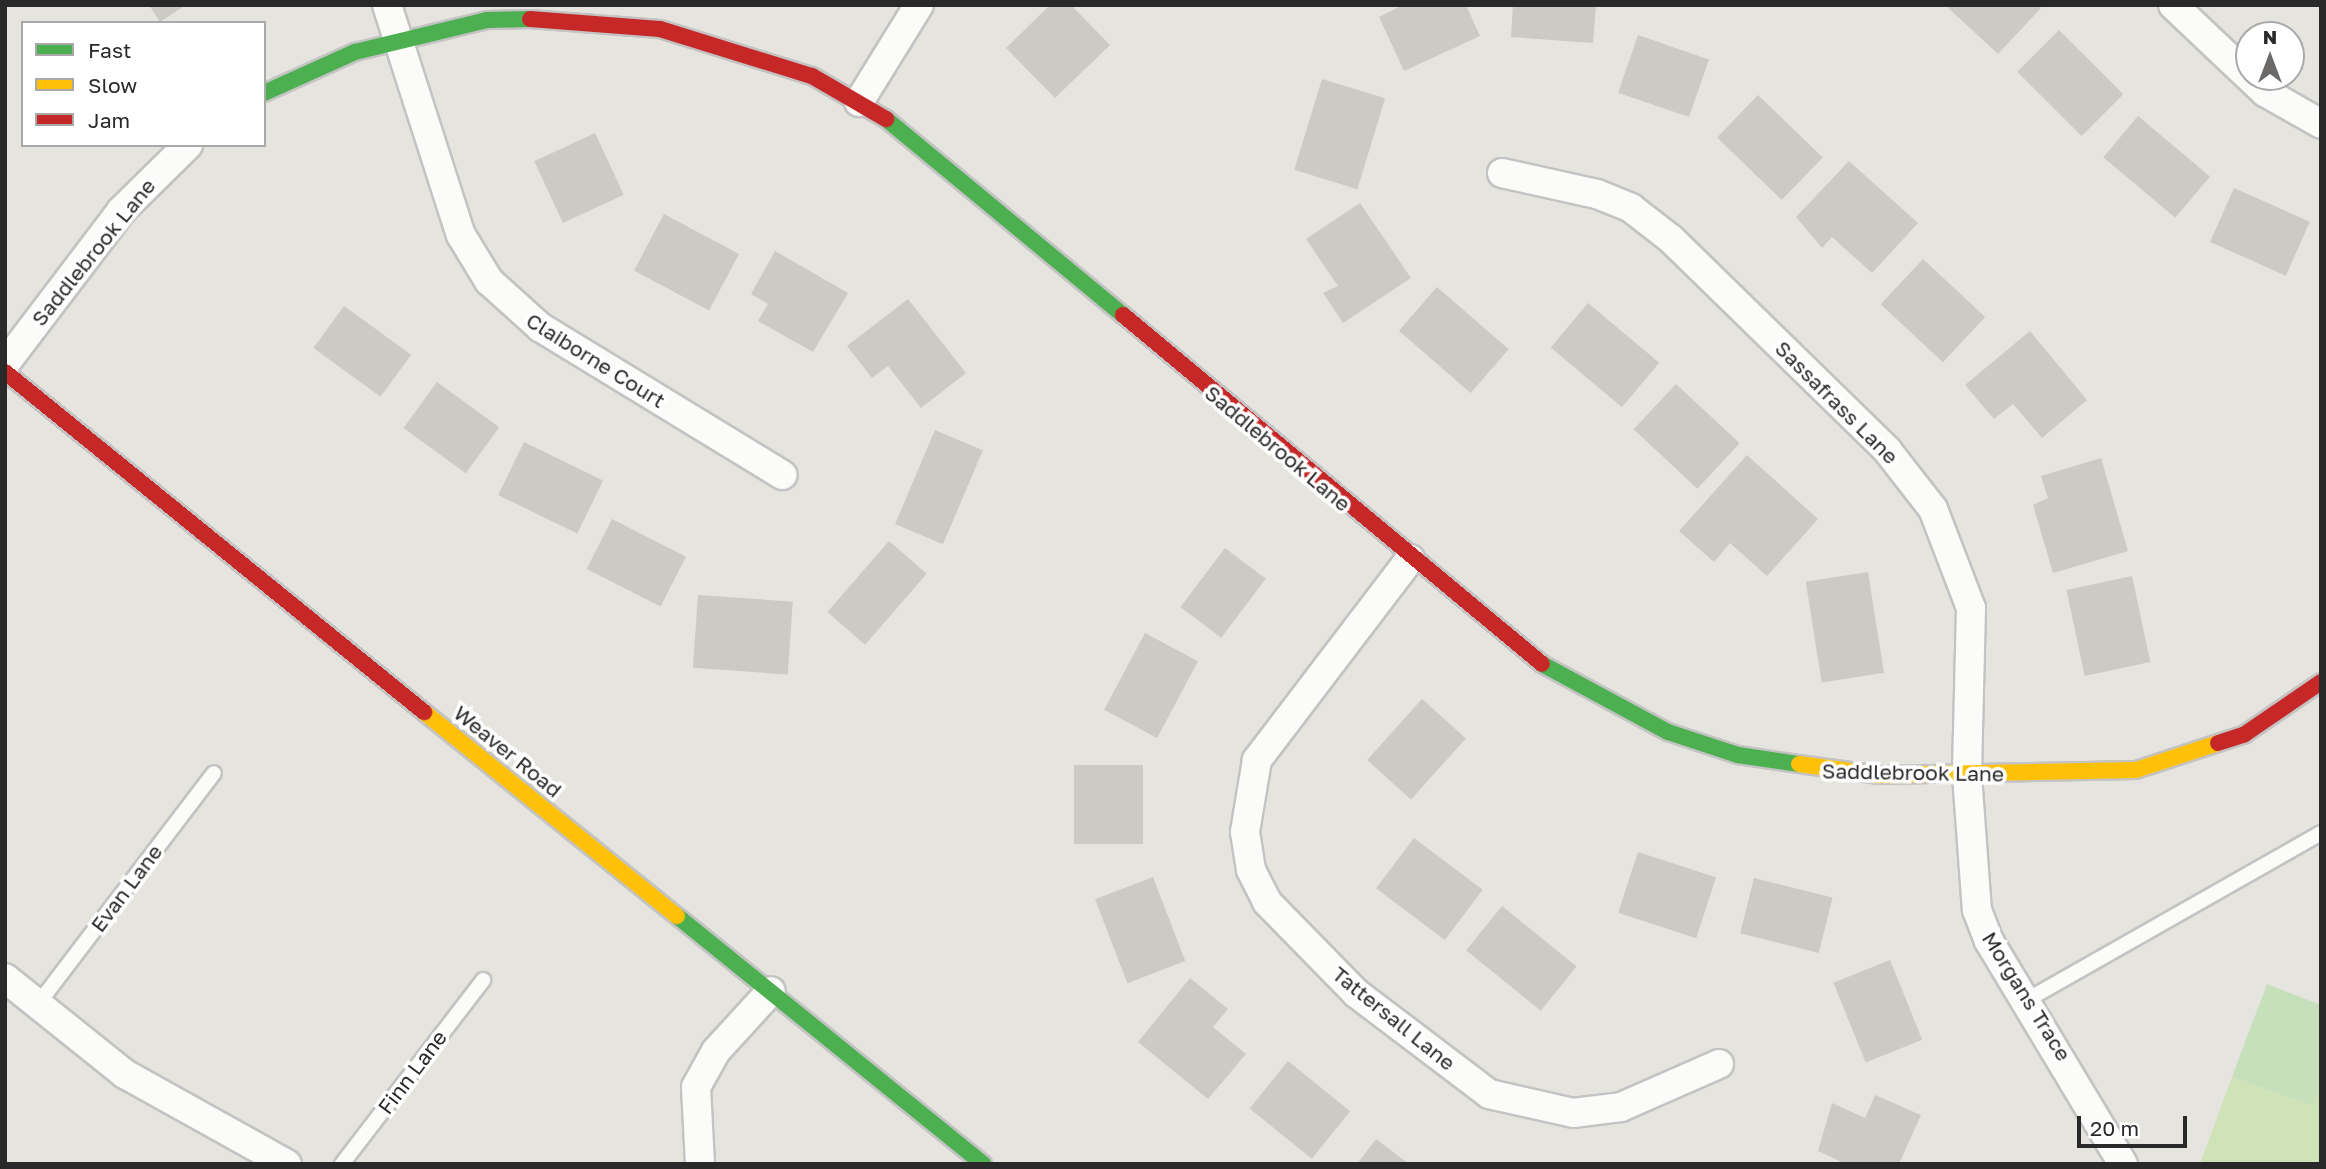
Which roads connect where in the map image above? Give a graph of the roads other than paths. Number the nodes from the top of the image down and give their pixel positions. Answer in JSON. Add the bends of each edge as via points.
{"nodes":[{"id":1,"x":387,"y":5,"type":"edge"},
{"id":2,"x":919,"y":5,"type":"edge"},
{"id":3,"x":2173,"y":5,"type":"edge"},
{"id":4,"x":401,"y":37,"type":"junction"},
{"id":5,"x":266,"y":92,"type":"edge"},
{"id":6,"x":859,"y":102,"type":"junction"},
{"id":7,"x":2321,"y":124,"type":"edge"},
{"id":8,"x":185,"y":147,"type":"edge"},
{"id":9,"x":1502,"y":173,"type":"dead end"},
{"id":10,"x":5,"y":365,"type":"edge"},
{"id":11,"x":5,"y":372,"type":"edge"},
{"id":12,"x":782,"y":475,"type":"dead end"},
{"id":13,"x":1410,"y":559,"type":"junction"},
{"id":14,"x":2321,"y":681,"type":"edge"},
{"id":15,"x":214,"y":773,"type":"dead end"},
{"id":16,"x":1967,"y":775,"type":"junction"},
{"id":17,"x":2321,"y":833,"type":"edge"},
{"id":18,"x":5,"y":978,"type":"edge"},
{"id":19,"x":483,"y":980,"type":"dead end"},
{"id":20,"x":771,"y":991,"type":"junction"},
{"id":21,"x":2027,"y":1000,"type":"junction"},
{"id":22,"x":37,"y":1004,"type":"junction"},
{"id":23,"x":1719,"y":1063,"type":"dead end"},
{"id":24,"x":287,"y":1164,"type":"edge"},
{"id":25,"x":342,"y":1164,"type":"edge"},
{"id":26,"x":700,"y":1164,"type":"edge"},
{"id":27,"x":983,"y":1164,"type":"edge"},
{"id":28,"x":2123,"y":1164,"type":"edge"}],
"edges":[{"from":1,"to":4,"type":"street","name":"Claiborne Court"},
{"from":2,"to":6,"type":"street"},
{"from":3,"to":7,"type":"street","via":[[2265,92]]},
{"from":4,"to":5,"type":"street","name":"Saddlebrook Lane"},
{"from":4,"to":6,"type":"street","name":"Saddlebrook Lane","via":[[487,20],[660,29],[763,57]]},
{"from":4,"to":12,"type":"street","name":"Claiborne Court","via":[[461,235],[489,281],[540,327]]},
{"from":6,"to":13,"type":"street","name":"Saddlebrook Lane","via":[[892,122]]},
{"from":8,"to":10,"type":"street","name":"Saddlebrook Lane","via":[[121,211]]},
{"from":9,"to":16,"type":"street","name":"Sassafrass Lane","via":[[1631,208],[1671,239],[1913,480],[1950,541],[1971,608]]},
{"from":11,"to":20,"type":"street","name":"Weaver Road"},
{"from":13,"to":16,"type":"street","name":"Saddlebrook Lane","via":[[1554,674],[1668,732],[1810,769]]},
{"from":13,"to":23,"type":"street","name":"Tattersall Lane","via":[[1256,760],[1245,832],[1251,870],[1267,902],[1356,993],[1489,1094],[1573,1113],[1621,1107]]},
{"from":14,"to":16,"type":"street","name":"Saddlebrook Lane","via":[[2245,734],[2193,756],[2108,773]]},
{"from":15,"to":22,"type":"lane","name":"Evan Lane"},
{"from":16,"to":21,"type":"street","name":"Morgans Trace","via":[[1977,910]]},
{"from":17,"to":21,"type":"lane"},
{"from":18,"to":22,"type":"street"},
{"from":19,"to":25,"type":"lane","name":"Finn Lane"},
{"from":20,"to":26,"type":"street","via":[[716,1051],[696,1087]]},
{"from":20,"to":27,"type":"street","name":"Weaver Road"},
{"from":21,"to":28,"type":"street","name":"Morgans Trace"},
{"from":22,"to":24,"type":"street","via":[[125,1074]]}]}
